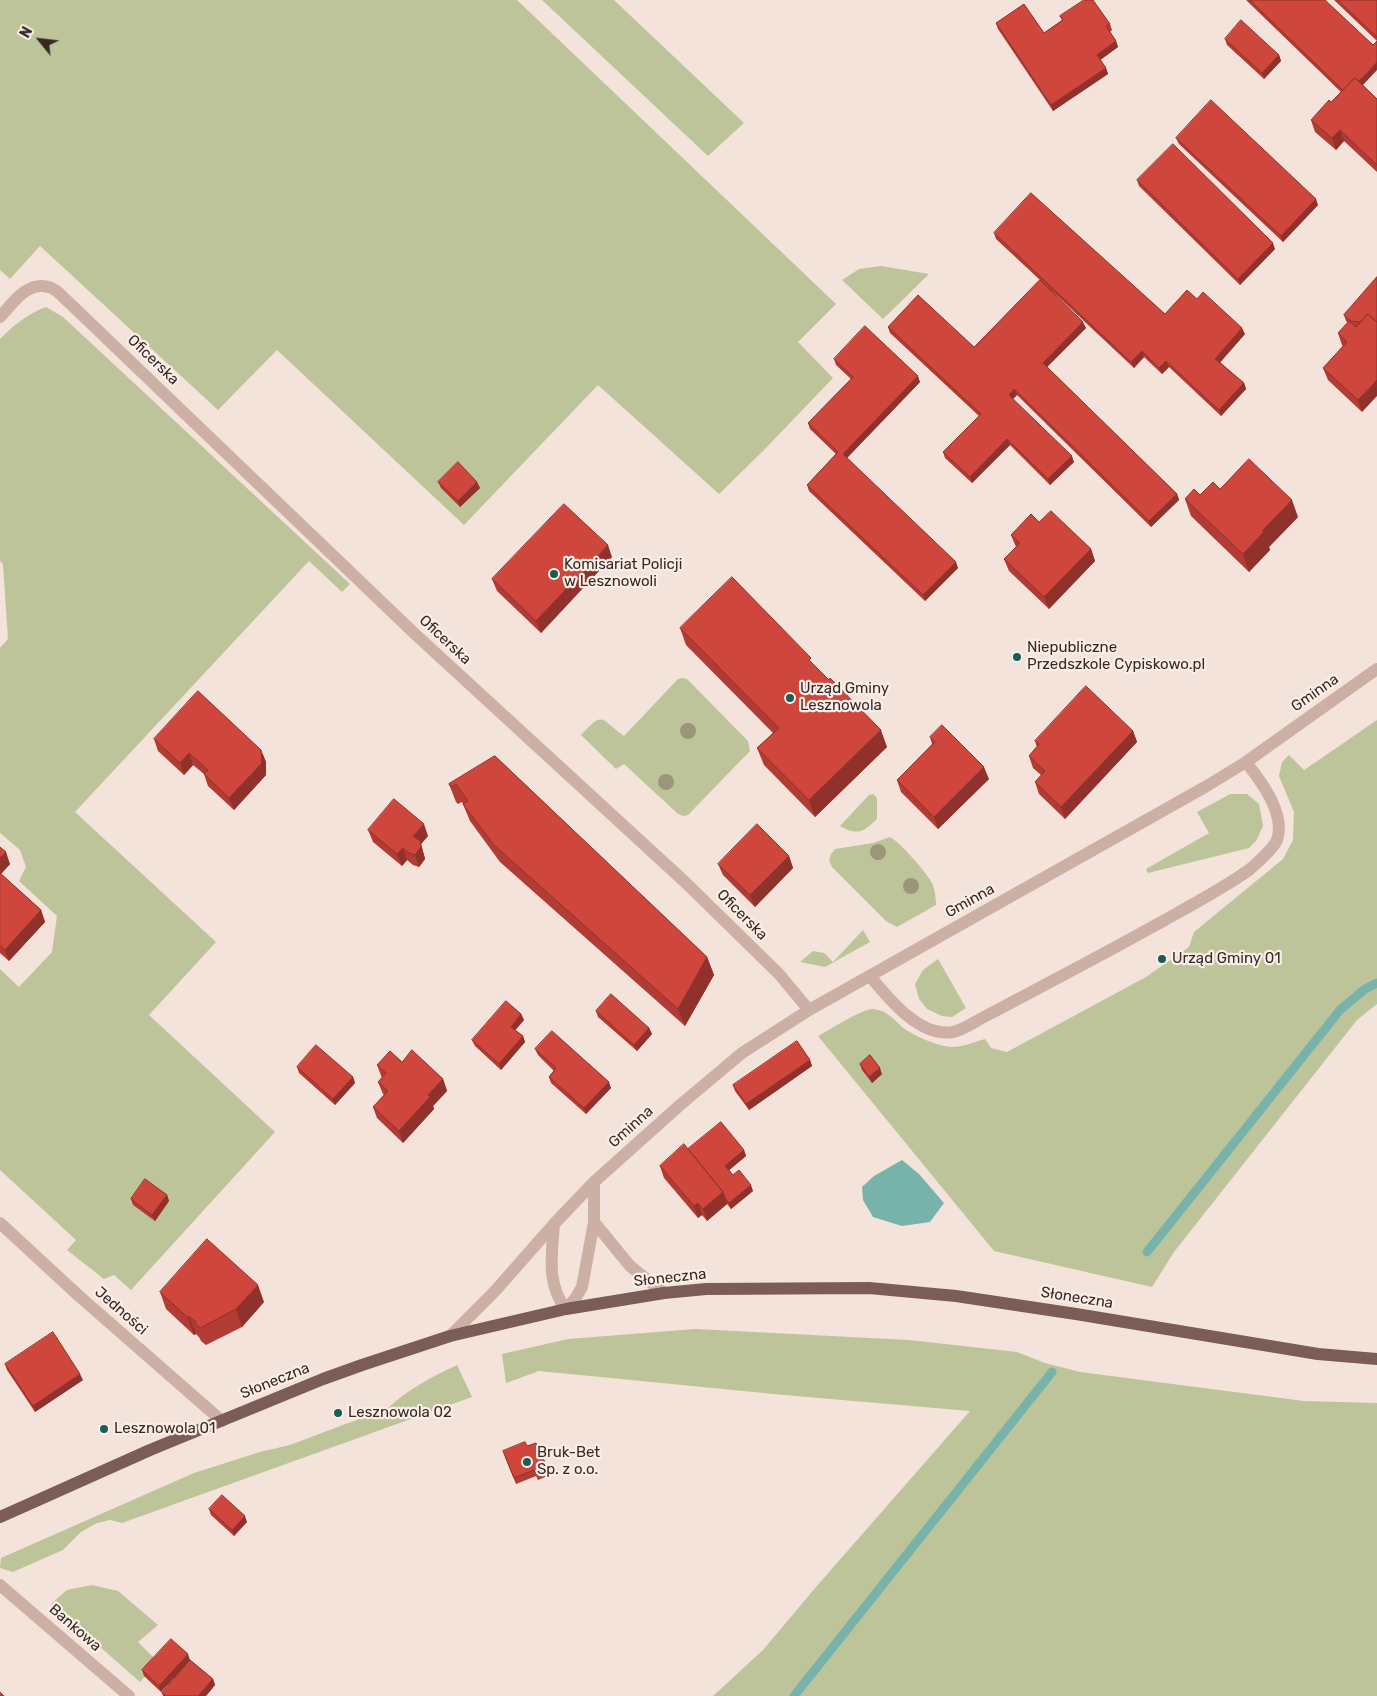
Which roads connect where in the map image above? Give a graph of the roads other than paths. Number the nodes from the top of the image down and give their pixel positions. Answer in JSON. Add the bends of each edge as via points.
{"nodes":[{"id":1,"x":0,"y":317,"type":"edge"},
{"id":2,"x":1377,"y":669,"type":"edge"},
{"id":3,"x":1246,"y":762,"type":"junction"},
{"id":4,"x":870,"y":976,"type":"junction"},
{"id":5,"x":809,"y":1010,"type":"junction"},
{"id":6,"x":594,"y":1182,"type":"junction"},
{"id":7,"x":594,"y":1222,"type":"junction"},
{"id":8,"x":0,"y":1223,"type":"edge"},
{"id":9,"x":554,"y":1224,"type":"junction"},
{"id":10,"x":664,"y":1293,"type":"junction"},
{"id":11,"x":566,"y":1309,"type":"junction"},
{"id":12,"x":450,"y":1336,"type":"junction"},
{"id":13,"x":1377,"y":1359,"type":"edge"},
{"id":14,"x":222,"y":1421,"type":"junction"},
{"id":15,"x":0,"y":1517,"type":"edge"},
{"id":16,"x":0,"y":1584,"type":"edge"},
{"id":17,"x":5,"y":1596,"type":"edge"},
{"id":18,"x":129,"y":1696,"type":"edge"}],
"edges":[{"from":1,"to":5,"type":"street","name":"Oficerska","via":[[25,291],[48,286],[59,293],[415,634],[685,882],[779,974]]},
{"from":2,"to":3,"type":"street","name":"Gminna"},
{"from":3,"to":4,"type":"street","name":"Gminna"},
{"from":3,"to":4,"type":"street","via":[[1266,788],[1277,817],[1276,841],[1248,870],[1201,900],[954,1032],[921,1027]]},
{"from":4,"to":5,"type":"street","name":"Gminna"},
{"from":5,"to":6,"type":"street","name":"Gminna","via":[[742,1053]]},
{"from":6,"to":7,"type":"street"},
{"from":6,"to":9,"type":"street","name":"Gminna"},
{"from":7,"to":10,"type":"street","via":[[630,1266]]},
{"from":7,"to":11,"type":"street","via":[[582,1287]]},
{"from":8,"to":14,"type":"street","name":"Jedności"},
{"from":9,"to":11,"type":"street","via":[[551,1266],[554,1290]]},
{"from":9,"to":12,"type":"street","name":"Gminna"},
{"from":10,"to":11,"type":"main road","name":"Słoneczna"},
{"from":10,"to":13,"type":"main road","name":"Słoneczna","via":[[706,1289],[878,1289],[956,1296],[1318,1354]]},
{"from":11,"to":12,"type":"main road","name":"Słoneczna"},
{"from":12,"to":14,"type":"main road","name":"Słoneczna","via":[[322,1379]]},
{"from":14,"to":15,"type":"main road","name":"Słoneczna"},
{"from":16,"to":17,"type":"street","name":"Bankowa"},
{"from":17,"to":18,"type":"street","name":"Bankowa"}]}
